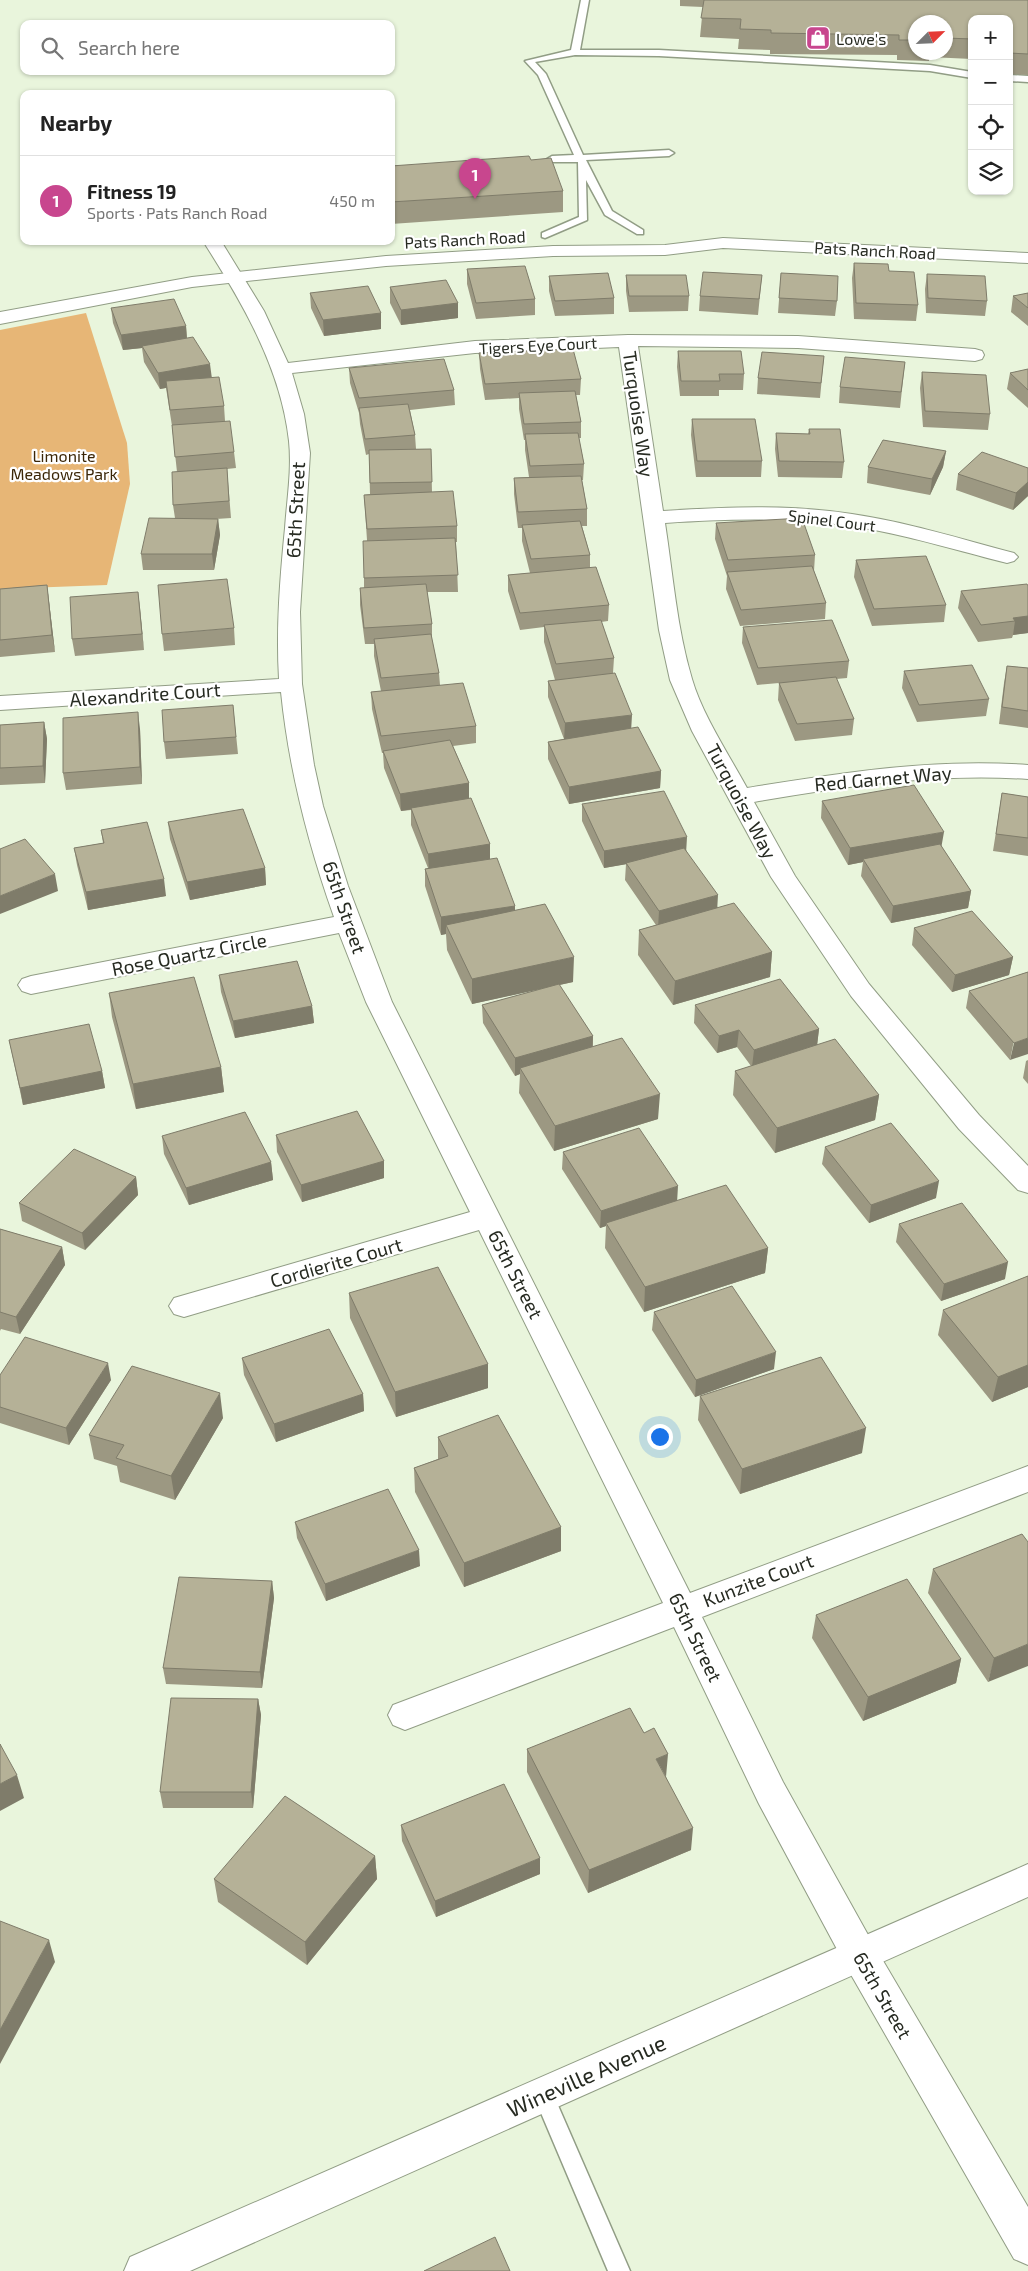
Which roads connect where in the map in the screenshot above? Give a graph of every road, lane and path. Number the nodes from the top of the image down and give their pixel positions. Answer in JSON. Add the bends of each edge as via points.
{"nodes":[{"id":1,"x":585,"y":0,"type":"edge"},
{"id":2,"x":575,"y":52,"type":"junction"},
{"id":3,"x":968,"y":75,"type":"edge"},
{"id":4,"x":1013,"y":78,"type":"edge"},
{"id":5,"x":1028,"y":79,"type":"edge"},
{"id":6,"x":669,"y":153,"type":"dead end"},
{"id":7,"x":581,"y":157,"type":"junction"},
{"id":8,"x":552,"y":159,"type":"edge"},
{"id":9,"x":640,"y":232,"type":"junction"},
{"id":10,"x":612,"y":233,"type":"dead end"},
{"id":11,"x":593,"y":234,"type":"dead end"},
{"id":12,"x":545,"y":235,"type":"junction"},
{"id":13,"x":456,"y":240,"type":"dead end"},
{"id":14,"x":723,"y":243,"type":"junction"},
{"id":15,"x":215,"y":245,"type":"edge"},
{"id":16,"x":378,"y":245,"type":"edge"},
{"id":17,"x":315,"y":251,"type":"dead end"},
{"id":18,"x":278,"y":255,"type":"dead end"},
{"id":19,"x":1028,"y":258,"type":"edge"},
{"id":20,"x":231,"y":269,"type":"junction"},
{"id":21,"x":65,"y":288,"type":"dead end"},
{"id":22,"x":0,"y":318,"type":"edge"},
{"id":23,"x":628,"y":341,"type":"junction"},
{"id":24,"x":975,"y":355,"type":"dead end"},
{"id":25,"x":281,"y":369,"type":"junction"},
{"id":26,"x":654,"y":518,"type":"junction"},
{"id":27,"x":1007,"y":557,"type":"dead end"},
{"id":28,"x":291,"y":685,"type":"junction"},
{"id":29,"x":0,"y":703,"type":"edge"},
{"id":30,"x":1028,"y":772,"type":"edge"},
{"id":31,"x":739,"y":797,"type":"junction"},
{"id":32,"x":348,"y":923,"type":"junction"},
{"id":33,"x":31,"y":984,"type":"dead end"},
{"id":34,"x":1028,"y":1182,"type":"edge"},
{"id":35,"x":488,"y":1217,"type":"junction"},
{"id":36,"x":184,"y":1306,"type":"dead end"},
{"id":37,"x":1028,"y":1479,"type":"edge"},
{"id":38,"x":682,"y":1609,"type":"junction"},
{"id":39,"x":405,"y":1715,"type":"dead end"},
{"id":40,"x":1028,"y":1880,"type":"edge"},
{"id":41,"x":859,"y":1954,"type":"junction"},
{"id":42,"x":543,"y":2094,"type":"junction"},
{"id":43,"x":1028,"y":2245,"type":"edge"},
{"id":44,"x":144,"y":2271,"type":"edge"},
{"id":45,"x":619,"y":2271,"type":"edge"}],
"edges":[{"from":1,"to":2,"type":"lane"},
{"from":2,"to":3,"type":"lane","via":[[659,53],[901,67]]},
{"from":2,"to":7,"type":"lane","via":[[529,61],[542,74]]},
{"from":4,"to":5,"type":"lane"},
{"from":6,"to":7,"type":"lane"},
{"from":7,"to":8,"type":"lane"},
{"from":7,"to":9,"type":"lane","via":[[608,213]]},
{"from":7,"to":12,"type":"lane","via":[[584,218]]},
{"from":9,"to":10,"type":"street","name":"Pats Ranch Road"},
{"from":9,"to":14,"type":"street","name":"Pats Ranch Road","via":[[665,232]]},
{"from":11,"to":12,"type":"street","name":"Pats Ranch Road"},
{"from":12,"to":13,"type":"street","name":"Pats Ranch Road"},
{"from":14,"to":19,"type":"street","name":"Pats Ranch Road"},
{"from":14,"to":20,"type":"street","name":"Pats Ranch Road","via":[[665,250],[553,252]]},
{"from":15,"to":20,"type":"street","name":"65th Street"},
{"from":16,"to":17,"type":"street","name":"Pats Ranch Road"},
{"from":18,"to":20,"type":"street","name":"Pats Ranch Road"},
{"from":20,"to":21,"type":"street","name":"Pats Ranch Road"},
{"from":20,"to":22,"type":"street","name":"Pats Ranch Road","via":[[192,282]]},
{"from":20,"to":25,"type":"street","name":"65th Street"},
{"from":23,"to":24,"type":"street","name":"Tigers Eye Court","via":[[798,342]]},
{"from":23,"to":25,"type":"street","name":"Tigers Eye Court","via":[[475,347]]},
{"from":23,"to":26,"type":"street","name":"Turquoise Way"},
{"from":25,"to":28,"type":"street","name":"65th Street","via":[[299,442],[288,622]]},
{"from":26,"to":27,"type":"street","name":"Spinel Court","via":[[735,513],[830,517],[895,528]]},
{"from":26,"to":31,"type":"street","name":"Turquoise Way","via":[[670,630],[681,680]]},
{"from":28,"to":29,"type":"street","name":"Alexandrite Court"},
{"from":28,"to":32,"type":"street","name":"65th Street","via":[[299,754]]},
{"from":30,"to":31,"type":"street","name":"Red Garnet Way","via":[[1001,769],[892,774]]},
{"from":31,"to":34,"type":"street","name":"Turquoise Way","via":[[783,878],[860,990],[969,1122]]},
{"from":32,"to":33,"type":"street","name":"Rose Quartz Circle"},
{"from":32,"to":35,"type":"street","name":"65th Street","via":[[379,1002]]},
{"from":35,"to":36,"type":"street","name":"Cordierite Court"},
{"from":35,"to":38,"type":"street","name":"65th Street"},
{"from":37,"to":38,"type":"street","name":"Kunzite Court"},
{"from":38,"to":39,"type":"street","name":"Kunzite Court"},
{"from":38,"to":41,"type":"street","name":"65th Street","via":[[771,1793]]},
{"from":40,"to":41,"type":"street","name":"Wineville Avenue"},
{"from":41,"to":42,"type":"street","name":"Wineville Avenue"},
{"from":41,"to":43,"type":"street","name":"65th Street"},
{"from":42,"to":44,"type":"street","name":"Wineville Avenue"},
{"from":42,"to":45,"type":"lane"}]}
